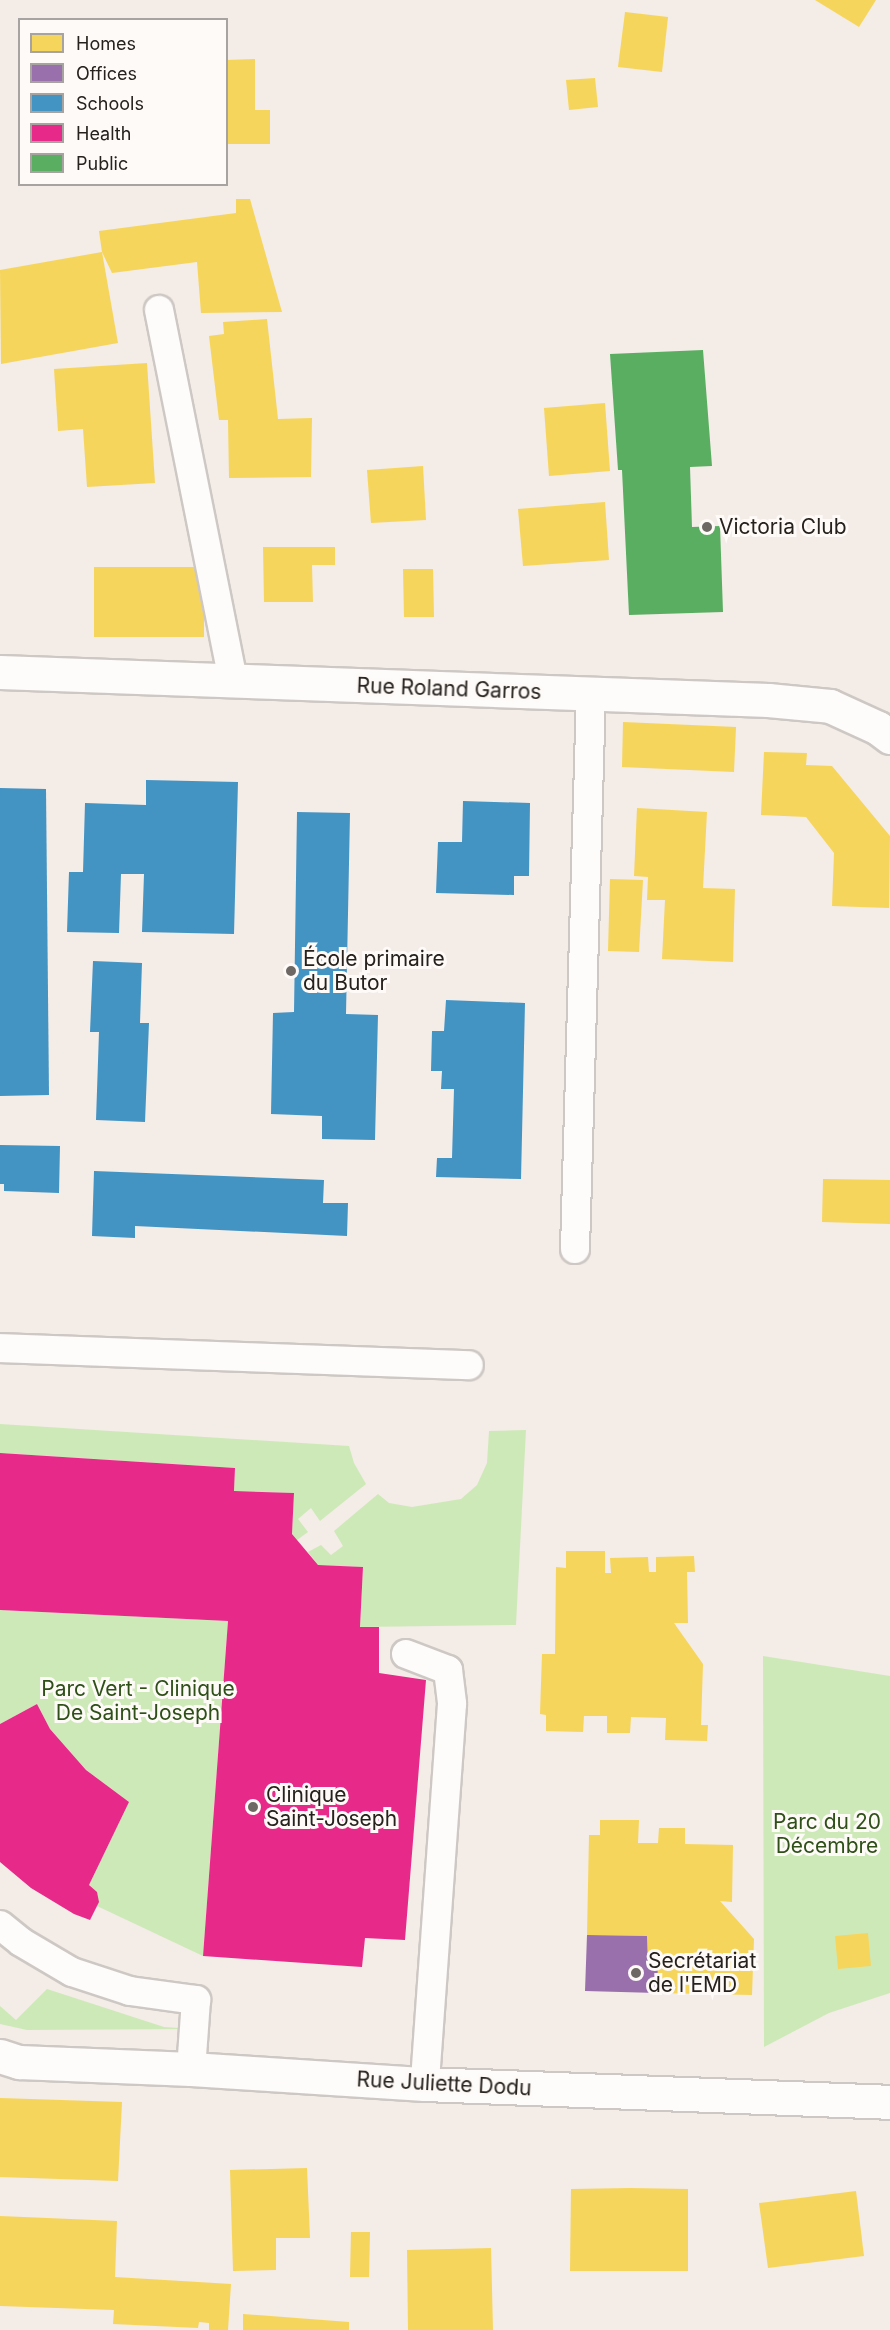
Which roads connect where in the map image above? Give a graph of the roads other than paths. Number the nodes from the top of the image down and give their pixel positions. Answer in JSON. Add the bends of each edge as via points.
{"nodes":[{"id":1,"x":159,"y":310,"type":"dead end"},
{"id":2,"x":0,"y":672,"type":"edge"},
{"id":3,"x":234,"y":679,"type":"junction"},
{"id":4,"x":591,"y":694,"type":"junction"},
{"id":5,"x":890,"y":737,"type":"edge"},
{"id":6,"x":575,"y":1249,"type":"dead end"},
{"id":7,"x":0,"y":1348,"type":"edge"},
{"id":8,"x":469,"y":1365,"type":"dead end"},
{"id":9,"x":406,"y":1654,"type":"dead end"},
{"id":10,"x":0,"y":1925,"type":"edge"},
{"id":11,"x":0,"y":2056,"type":"edge"},
{"id":12,"x":191,"y":2069,"type":"junction"},
{"id":13,"x":425,"y":2085,"type":"junction"},
{"id":14,"x":890,"y":2102,"type":"edge"}],
"edges":[{"from":1,"to":3,"type":"lane"},
{"from":2,"to":3,"type":"street","name":"Rue Roland Garros"},
{"from":3,"to":4,"type":"street","name":"Rue Roland Garros"},
{"from":4,"to":5,"type":"street","name":"Rue Roland Garros","via":[[830,706]]},
{"from":4,"to":6,"type":"lane"},
{"from":7,"to":8,"type":"lane"},
{"from":9,"to":13,"type":"lane","via":[[448,1670],[452,1704]]},
{"from":10,"to":12,"type":"lane","via":[[72,1972],[130,1991],[196,2000]]},
{"from":11,"to":12,"type":"street","name":"Rue Juliette Dodu","via":[[19,2062]]},
{"from":12,"to":13,"type":"street","name":"Rue Juliette Dodu"},
{"from":13,"to":14,"type":"street","name":"Rue Juliette Dodu"}]}
